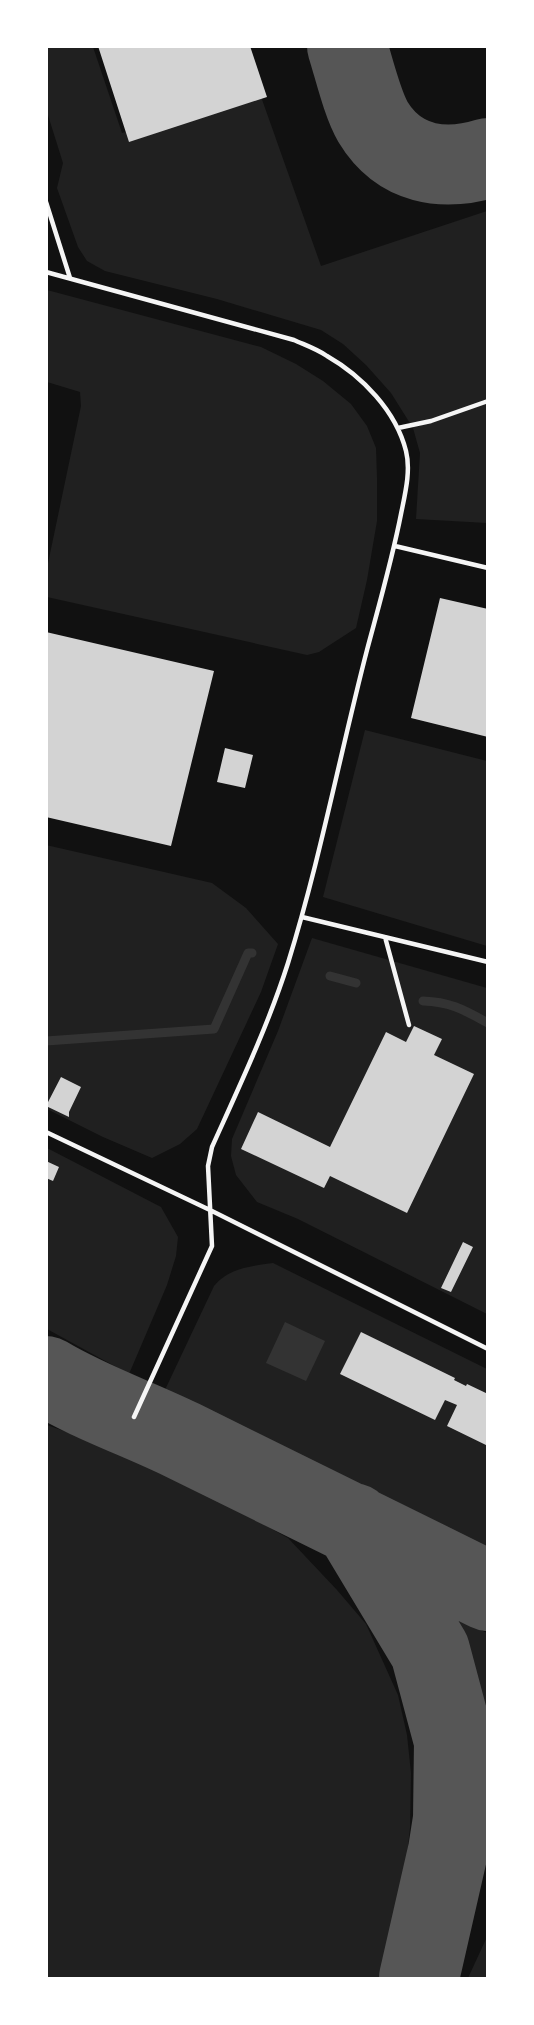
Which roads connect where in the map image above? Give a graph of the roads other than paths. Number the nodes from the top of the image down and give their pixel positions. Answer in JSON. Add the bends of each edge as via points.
{"nodes":[{"id":1,"x":46,"y":201,"type":"edge"},
{"id":2,"x":46,"y":272,"type":"edge"},
{"id":3,"x":70,"y":278,"type":"junction"},
{"id":4,"x":488,"y":401,"type":"edge"},
{"id":5,"x":398,"y":428,"type":"junction"},
{"id":6,"x":395,"y":546,"type":"junction"},
{"id":7,"x":488,"y":568,"type":"edge"},
{"id":8,"x":302,"y":917,"type":"junction"},
{"id":9,"x":385,"y":937,"type":"junction"},
{"id":10,"x":488,"y":962,"type":"edge"},
{"id":11,"x":409,"y":1025,"type":"dead end"},
{"id":12,"x":46,"y":1132,"type":"edge"},
{"id":13,"x":212,"y":1211,"type":"junction"},
{"id":14,"x":488,"y":1349,"type":"edge"},
{"id":15,"x":134,"y":1417,"type":"dead end"}],
"edges":[{"from":1,"to":3,"type":"lane"},
{"from":2,"to":3,"type":"lane"},
{"from":3,"to":5,"type":"lane","via":[[294,340],[347,369],[384,406]]},
{"from":4,"to":5,"type":"lane"},
{"from":5,"to":6,"type":"lane","via":[[407,453],[408,480]]},
{"from":6,"to":7,"type":"lane"},
{"from":6,"to":8,"type":"lane"},
{"from":8,"to":9,"type":"lane"},
{"from":8,"to":13,"type":"lane","via":[[275,996],[212,1147],[208,1166]]},
{"from":9,"to":10,"type":"lane"},
{"from":9,"to":11,"type":"lane"},
{"from":12,"to":13,"type":"lane"},
{"from":13,"to":14,"type":"lane"},
{"from":13,"to":15,"type":"lane","via":[[212,1246]]}]}
